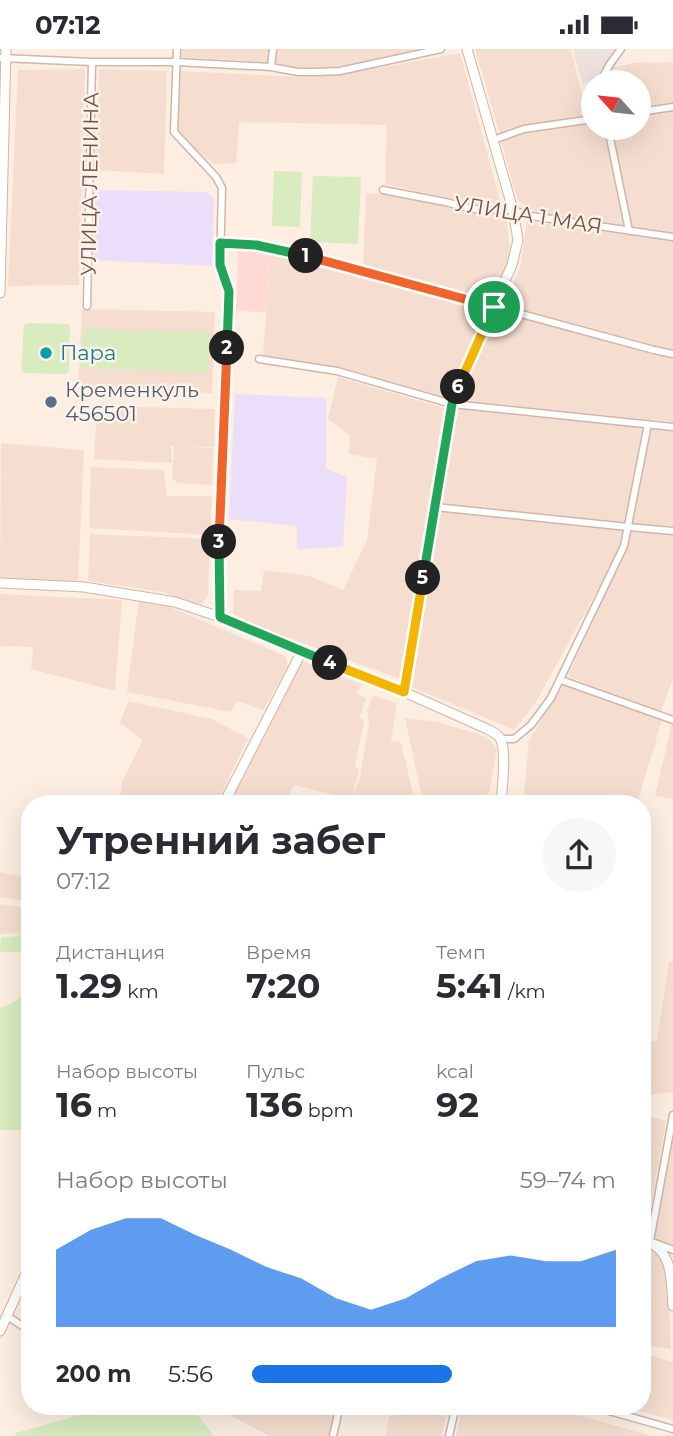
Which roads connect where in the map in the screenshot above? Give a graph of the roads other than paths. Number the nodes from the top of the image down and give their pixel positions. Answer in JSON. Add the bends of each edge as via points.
{"nodes":[{"id":1,"x":177,"y":49,"type":"edge"},
{"id":2,"x":273,"y":49,"type":"edge"},
{"id":3,"x":441,"y":49,"type":"edge"},
{"id":4,"x":467,"y":49,"type":"edge"},
{"id":5,"x":621,"y":49,"type":"edge"},
{"id":6,"x":4,"y":55,"type":"edge"},
{"id":7,"x":92,"y":62,"type":"junction"},
{"id":8,"x":176,"y":62,"type":"junction"},
{"id":9,"x":271,"y":67,"type":"junction"},
{"id":10,"x":607,"y":70,"type":"edge"},
{"id":11,"x":673,"y":107,"type":"edge"},
{"id":12,"x":651,"y":110,"type":"edge"},
{"id":13,"x":581,"y":120,"type":"edge"},
{"id":14,"x":493,"y":140,"type":"junction"},
{"id":15,"x":610,"y":140,"type":"edge"},
{"id":16,"x":383,"y":190,"type":"dead end"},
{"id":17,"x":513,"y":210,"type":"junction"},
{"id":18,"x":531,"y":216,"type":"junction"},
{"id":19,"x":515,"y":223,"type":"junction"},
{"id":20,"x":629,"y":231,"type":"junction"},
{"id":21,"x":673,"y":237,"type":"edge"},
{"id":22,"x":220,"y":243,"type":"junction"},
{"id":23,"x":0,"y":293,"type":"edge"},
{"id":24,"x":87,"y":306,"type":"dead end"},
{"id":25,"x":494,"y":307,"type":"junction"},
{"id":26,"x":673,"y":354,"type":"edge"},
{"id":27,"x":259,"y":359,"type":"dead end"},
{"id":28,"x":452,"y":404,"type":"junction"},
{"id":29,"x":648,"y":424,"type":"junction"},
{"id":30,"x":673,"y":427,"type":"edge"},
{"id":31,"x":435,"y":507,"type":"junction"},
{"id":32,"x":628,"y":527,"type":"junction"},
{"id":33,"x":673,"y":531,"type":"edge"},
{"id":34,"x":0,"y":583,"type":"edge"},
{"id":35,"x":220,"y":617,"type":"junction"},
{"id":36,"x":302,"y":651,"type":"junction"},
{"id":37,"x":561,"y":680,"type":"junction"},
{"id":38,"x":404,"y":692,"type":"junction"},
{"id":39,"x":673,"y":720,"type":"edge"},
{"id":40,"x":500,"y":739,"type":"junction"},
{"id":41,"x":228,"y":795,"type":"edge"},
{"id":42,"x":502,"y":795,"type":"edge"},
{"id":43,"x":673,"y":1115,"type":"edge"},
{"id":44,"x":651,"y":1230,"type":"edge"},
{"id":45,"x":651,"y":1242,"type":"edge"},
{"id":46,"x":651,"y":1242,"type":"edge"},
{"id":47,"x":673,"y":1250,"type":"edge"},
{"id":48,"x":21,"y":1285,"type":"edge"},
{"id":49,"x":673,"y":1306,"type":"edge"},
{"id":50,"x":7,"y":1317,"type":"junction"},
{"id":51,"x":21,"y":1326,"type":"edge"},
{"id":52,"x":0,"y":1331,"type":"edge"},
{"id":53,"x":338,"y":1415,"type":"edge"},
{"id":54,"x":454,"y":1415,"type":"edge"},
{"id":55,"x":623,"y":1415,"type":"edge"},
{"id":56,"x":673,"y":1429,"type":"edge"},
{"id":57,"x":333,"y":1436,"type":"edge"},
{"id":58,"x":449,"y":1436,"type":"edge"}],
"edges":[{"from":1,"to":8,"type":"street"},
{"from":2,"to":9,"type":"street"},
{"from":3,"to":9,"type":"street","via":[[340,71]]},
{"from":4,"to":14,"type":"street"},
{"from":5,"to":10,"type":"street"},
{"from":6,"to":7,"type":"street"},
{"from":6,"to":23,"type":"street"},
{"from":7,"to":8,"type":"street"},
{"from":7,"to":24,"type":"street","name":"УЛИЦА ЛЕНИНА"},
{"from":8,"to":9,"type":"street"},
{"from":8,"to":22,"type":"street","via":[[174,132],[222,188]]},
{"from":11,"to":12,"type":"street"},
{"from":13,"to":14,"type":"street","via":[[524,129]]},
{"from":14,"to":17,"type":"street"},
{"from":15,"to":20,"type":"street"},
{"from":16,"to":17,"type":"street","name":"УЛИЦА 1 МАЯ","via":[[473,209]]},
{"from":17,"to":18,"type":"street","name":"УЛИЦА 1 МАЯ"},
{"from":17,"to":19,"type":"street"},
{"from":18,"to":19,"type":"street"},
{"from":18,"to":20,"type":"street","name":"УЛИЦА 1 МАЯ"},
{"from":19,"to":25,"type":"street","via":[[518,240],[512,265]]},
{"from":20,"to":21,"type":"street","name":"УЛИЦА 1 МАЯ"},
{"from":22,"to":25,"type":"street","via":[[292,252]]},
{"from":22,"to":35,"type":"street","via":[[220,265],[229,291]]},
{"from":25,"to":26,"type":"street"},
{"from":25,"to":28,"type":"street"},
{"from":27,"to":28,"type":"street","via":[[337,371]]},
{"from":28,"to":29,"type":"street"},
{"from":28,"to":31,"type":"street"},
{"from":29,"to":30,"type":"street"},
{"from":29,"to":32,"type":"street"},
{"from":31,"to":32,"type":"street"},
{"from":31,"to":38,"type":"street"},
{"from":32,"to":33,"type":"street"},
{"from":32,"to":37,"type":"street","via":[[624,546]]},
{"from":34,"to":35,"type":"street","via":[[131,594]]},
{"from":35,"to":36,"type":"street"},
{"from":36,"to":38,"type":"street"},
{"from":36,"to":41,"type":"street"},
{"from":37,"to":39,"type":"street"},
{"from":37,"to":40,"type":"street","via":[[531,725],[514,739]]},
{"from":38,"to":40,"type":"street"},
{"from":40,"to":42,"type":"street"},
{"from":43,"to":44,"type":"street"},
{"from":45,"to":47,"type":"street"},
{"from":46,"to":49,"type":"street","via":[[667,1256]]},
{"from":48,"to":50,"type":"street"},
{"from":50,"to":51,"type":"street"},
{"from":50,"to":52,"type":"street"},
{"from":53,"to":57,"type":"street"},
{"from":54,"to":58,"type":"street"},
{"from":55,"to":56,"type":"street"}]}
